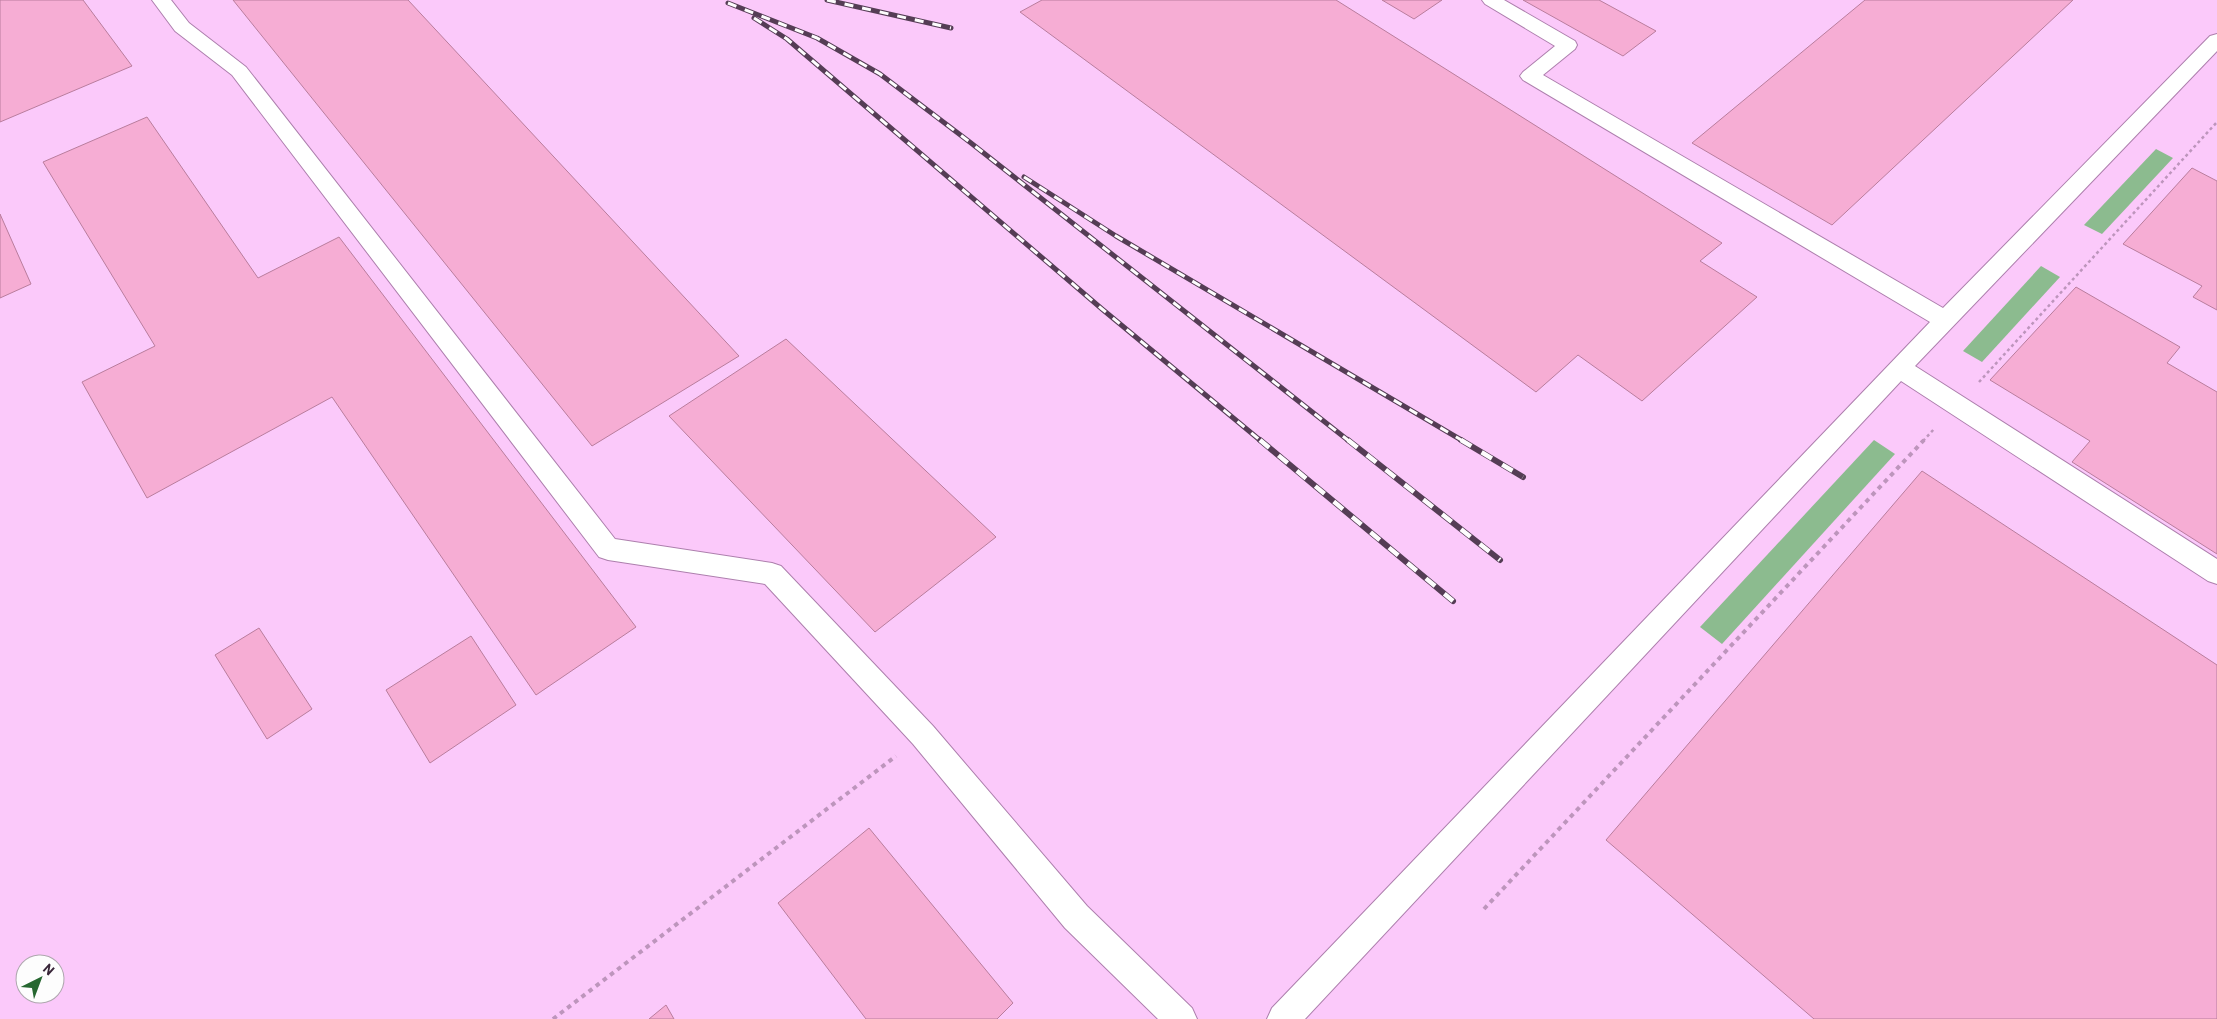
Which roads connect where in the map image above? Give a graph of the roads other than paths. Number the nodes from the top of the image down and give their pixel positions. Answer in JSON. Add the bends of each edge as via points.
{"nodes":[{"id":1,"x":161,"y":0,"type":"edge"},
{"id":2,"x":1490,"y":0,"type":"edge"},
{"id":3,"x":2217,"y":40,"type":"edge"},
{"id":4,"x":1946,"y":321,"type":"junction"},
{"id":5,"x":1900,"y":368,"type":"junction"},
{"id":6,"x":2217,"y":573,"type":"edge"},
{"id":7,"x":1181,"y":1019,"type":"edge"},
{"id":8,"x":1283,"y":1019,"type":"edge"}],
"edges":[{"from":1,"to":7,"type":"lane","via":[[182,27],[239,71],[608,549],[772,574],[923,735],[1076,918]]},
{"from":2,"to":4,"type":"lane","via":[[1568,45],[1530,76]]},
{"from":3,"to":4,"type":"lane"},
{"from":4,"to":5,"type":"lane"},
{"from":5,"to":6,"type":"lane"},
{"from":5,"to":8,"type":"lane"}]}
